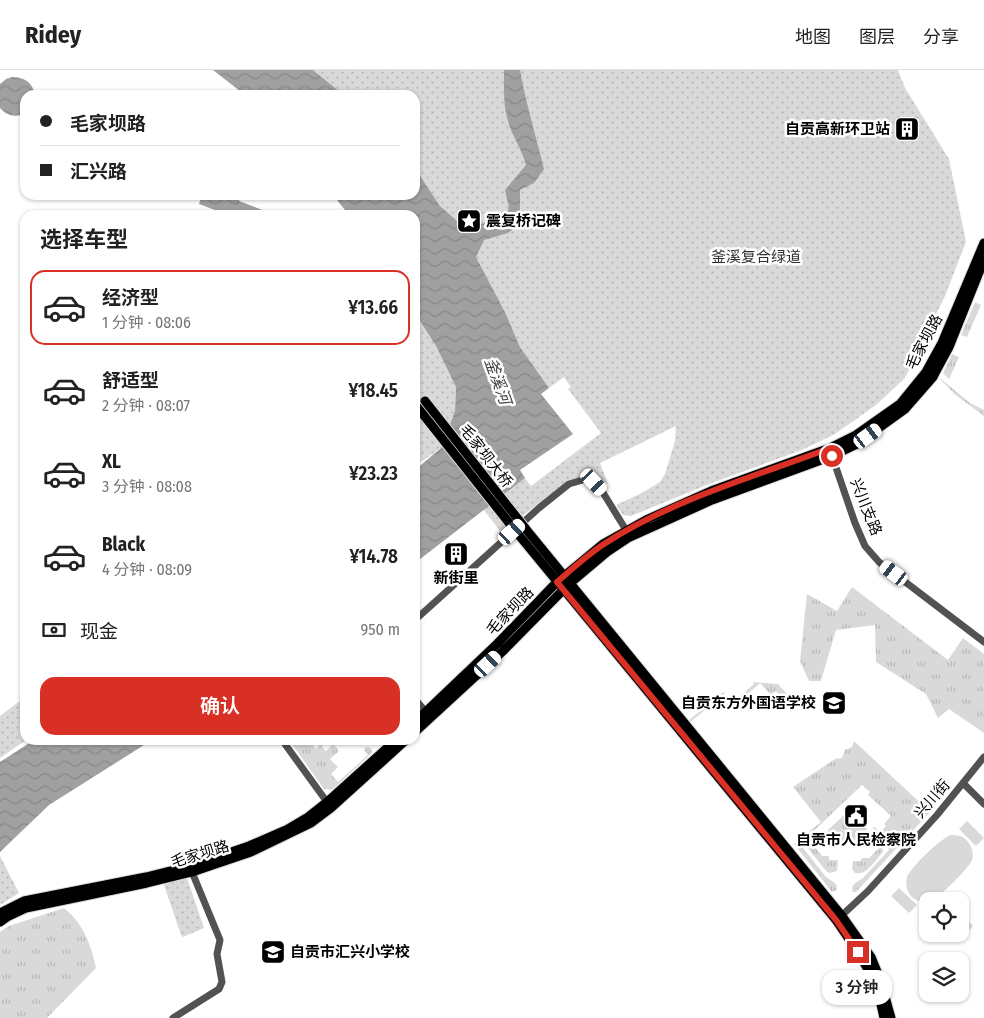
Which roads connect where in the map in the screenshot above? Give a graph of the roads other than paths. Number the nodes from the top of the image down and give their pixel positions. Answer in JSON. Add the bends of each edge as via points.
{"nodes":[{"id":1,"x":984,"y":243,"type":"edge"},
{"id":2,"x":984,"y":260,"type":"edge"},
{"id":3,"x":425,"y":401,"type":"dead end"},
{"id":4,"x":420,"y":410,"type":"edge"},
{"id":5,"x":831,"y":452,"type":"junction"},
{"id":6,"x":626,"y":530,"type":"junction"},
{"id":7,"x":522,"y":531,"type":"junction"},
{"id":8,"x":564,"y":583,"type":"junction"},
{"id":9,"x":420,"y":616,"type":"edge"},
{"id":10,"x":984,"y":642,"type":"edge"},
{"id":11,"x":420,"y":705,"type":"edge"},
{"id":12,"x":426,"y":712,"type":"junction"},
{"id":13,"x":420,"y":717,"type":"edge"},
{"id":14,"x":420,"y":727,"type":"edge"},
{"id":15,"x":286,"y":745,"type":"edge"},
{"id":16,"x":390,"y":745,"type":"edge"},
{"id":17,"x":400,"y":745,"type":"edge"},
{"id":18,"x":984,"y":757,"type":"edge"},
{"id":19,"x":964,"y":784,"type":"junction"},
{"id":20,"x":327,"y":802,"type":"junction"},
{"id":21,"x":984,"y":804,"type":"edge"},
{"id":22,"x":192,"y":872,"type":"junction"},
{"id":23,"x":0,"y":914,"type":"edge"},
{"id":24,"x":839,"y":918,"type":"junction"},
{"id":25,"x":0,"y":922,"type":"edge"},
{"id":26,"x":173,"y":1018,"type":"edge"},
{"id":27,"x":884,"y":1018,"type":"edge"},
{"id":28,"x":891,"y":1018,"type":"edge"}],
"edges":[{"from":1,"to":5,"type":"main road","name":"毛家坝路","via":[[942,343],[926,372],[900,404]]},
{"from":2,"to":5,"type":"main road","name":"毛家坝路","via":[[933,378],[905,409],[855,446]]},
{"from":3,"to":7,"type":"main road","name":"毛家坝大桥","bridge":true},
{"from":4,"to":7,"type":"main road","name":"毛家坝大桥","bridge":true},
{"from":5,"to":6,"type":"main road","name":"毛家坝路","via":[[712,491]]},
{"from":5,"to":8,"type":"main road","name":"毛家坝路","via":[[628,538]]},
{"from":5,"to":10,"type":"street","name":"兴川支路","via":[[866,546],[879,562]]},
{"from":6,"to":8,"type":"main road","name":"毛家坝路","via":[[603,544]]},
{"from":6,"to":9,"type":"street","via":[[594,482],[586,479],[569,484]]},
{"from":7,"to":8,"type":"main road"},
{"from":8,"to":12,"type":"main road","name":"毛家坝路"},
{"from":8,"to":14,"type":"main road","name":"毛家坝路","via":[[503,651]]},
{"from":8,"to":24,"type":"main road"},
{"from":11,"to":12,"type":"street"},
{"from":12,"to":13,"type":"main road","name":"毛家坝路"},
{"from":15,"to":20,"type":"street"},
{"from":16,"to":20,"type":"main road","name":"毛家坝路"},
{"from":17,"to":22,"type":"main road","name":"毛家坝路","via":[[311,823],[251,852]]},
{"from":18,"to":19,"type":"street","name":"兴川街"},
{"from":19,"to":21,"type":"street"},
{"from":19,"to":24,"type":"street","name":"兴川街"},
{"from":20,"to":23,"type":"main road","name":"毛家坝路","via":[[286,830],[249,846],[146,877],[24,901]]},
{"from":22,"to":25,"type":"main road","name":"毛家坝路","via":[[26,908]]},
{"from":22,"to":26,"type":"street","via":[[220,940],[217,954],[222,982],[219,989]]},
{"from":24,"to":27,"type":"main road","via":[[865,961]]},
{"from":24,"to":28,"type":"main road","via":[[871,957]]}]}
